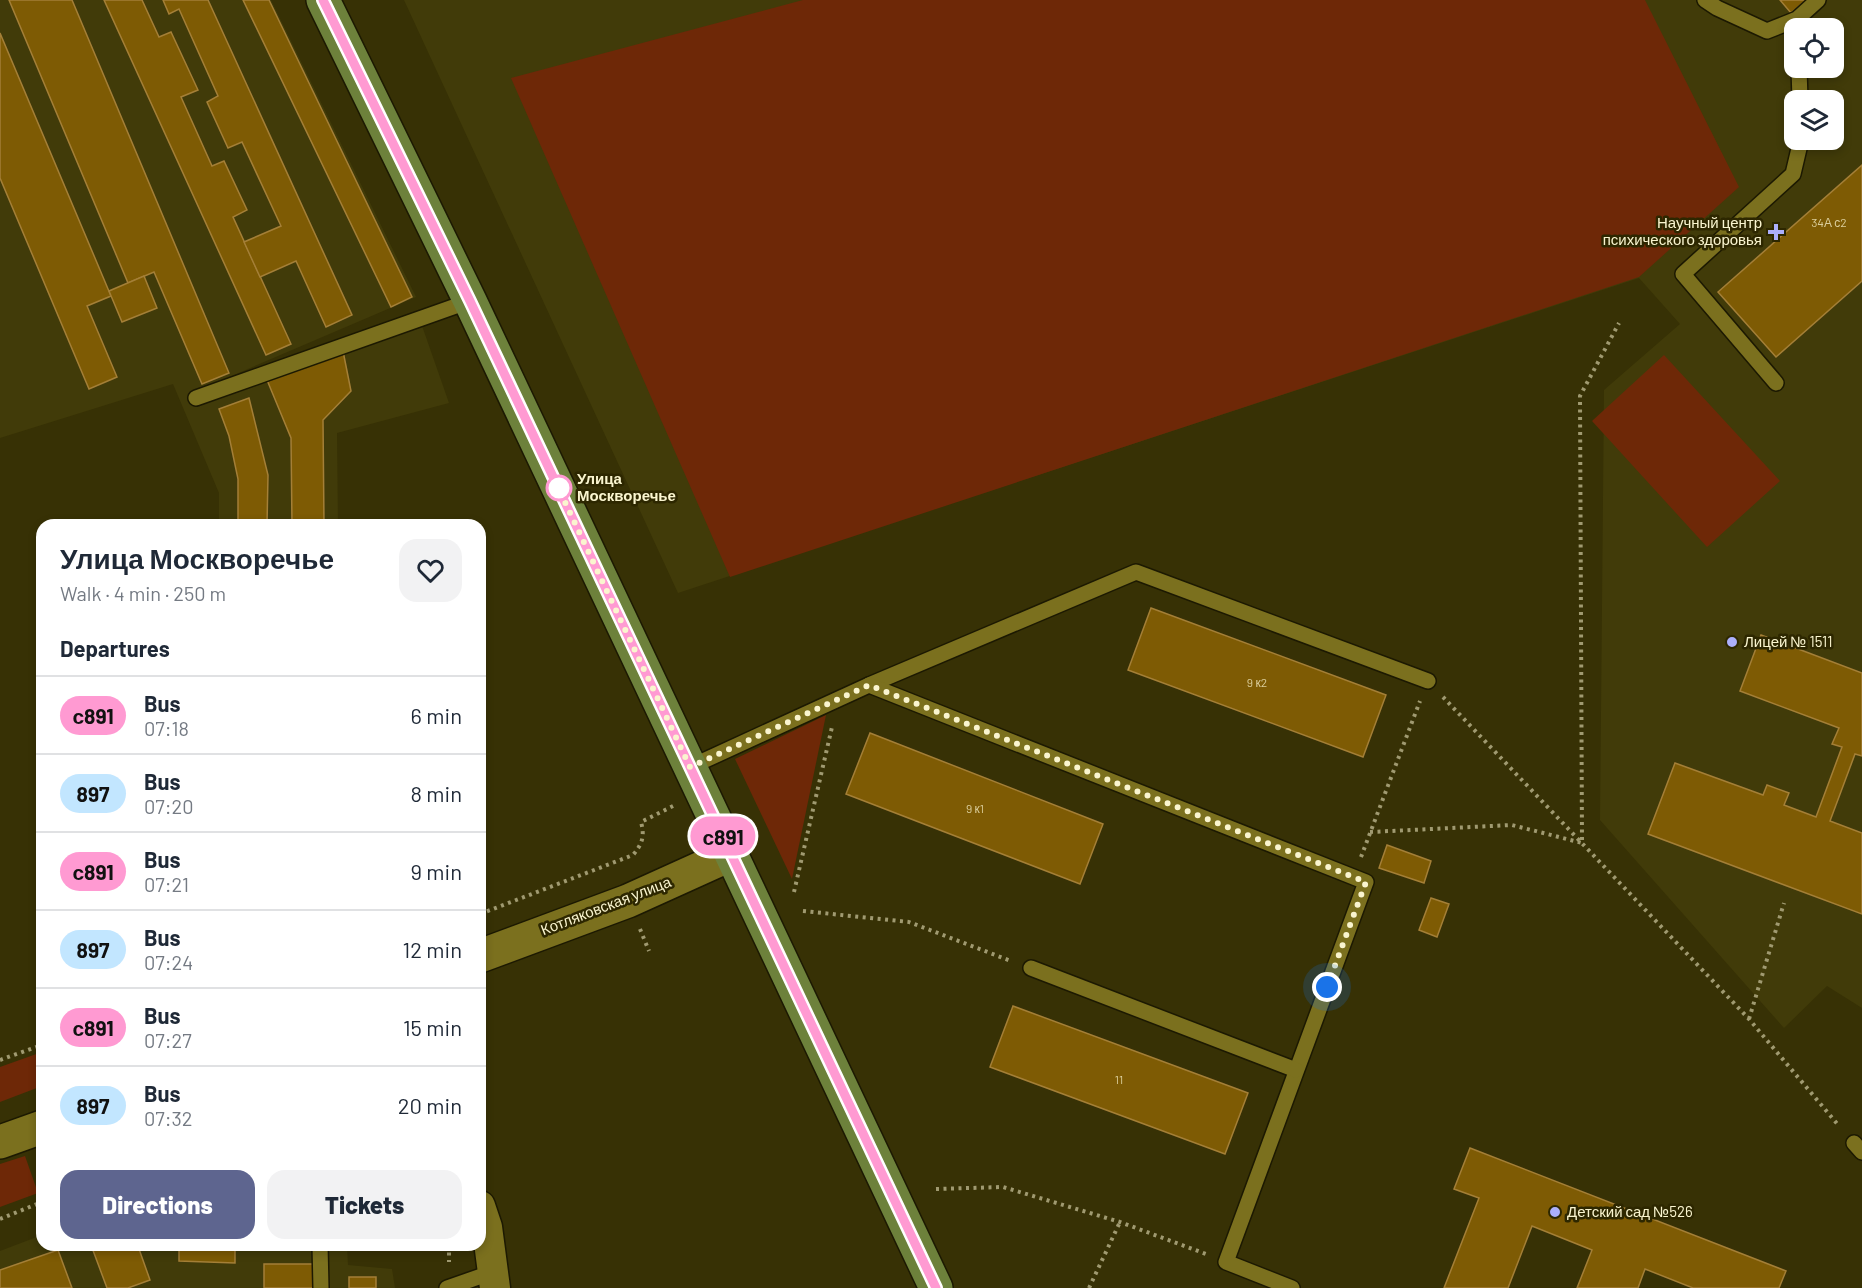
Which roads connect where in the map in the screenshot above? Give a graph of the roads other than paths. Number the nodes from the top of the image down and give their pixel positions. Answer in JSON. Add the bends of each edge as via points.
{"nodes":[{"id":1,"x":323,"y":0,"type":"edge"},
{"id":2,"x":1705,"y":0,"type":"edge"},
{"id":3,"x":1818,"y":0,"type":"edge"},
{"id":4,"x":1802,"y":18,"type":"edge"},
{"id":5,"x":1784,"y":27,"type":"edge"},
{"id":6,"x":1799,"y":150,"type":"edge"},
{"id":7,"x":470,"y":301,"type":"junction"},
{"id":8,"x":1776,"y":383,"type":"dead end"},
{"id":9,"x":196,"y":398,"type":"dead end"},
{"id":10,"x":1428,"y":681,"type":"road end"},
{"id":11,"x":869,"y":685,"type":"junction"},
{"id":12,"x":690,"y":767,"type":"junction"},
{"id":13,"x":732,"y":854,"type":"junction"},
{"id":14,"x":486,"y":954,"type":"edge"},
{"id":15,"x":1031,"y":968,"type":"road end"},
{"id":16,"x":1296,"y":1070,"type":"junction"},
{"id":17,"x":36,"y":1134,"type":"edge"},
{"id":18,"x":0,"y":1142,"type":"edge"},
{"id":19,"x":486,"y":1224,"type":"edge"},
{"id":20,"x":320,"y":1251,"type":"edge"},
{"id":21,"x":494,"y":1280,"type":"edge"},
{"id":22,"x":321,"y":1288,"type":"edge"},
{"id":23,"x":447,"y":1288,"type":"edge"},
{"id":24,"x":936,"y":1288,"type":"edge"},
{"id":25,"x":1292,"y":1288,"type":"edge"}],
"edges":[{"from":1,"to":7,"type":"main road"},
{"from":2,"to":5,"type":"lane","via":[[1767,31]]},
{"from":3,"to":4,"type":"lane"},
{"from":6,"to":8,"type":"lane","via":[[1793,174],[1683,274]]},
{"from":7,"to":9,"type":"lane"},
{"from":7,"to":12,"type":"main road"},
{"from":10,"to":11,"type":"lane","via":[[1137,572]]},
{"from":11,"to":12,"type":"lane"},
{"from":11,"to":16,"type":"lane","via":[[1366,882]]},
{"from":12,"to":13,"type":"main road"},
{"from":13,"to":14,"type":"street","name":"Котляковская улица","via":[[628,901]]},
{"from":13,"to":24,"type":"main road"},
{"from":15,"to":16,"type":"lane"},
{"from":16,"to":25,"type":"lane","via":[[1226,1262]]},
{"from":17,"to":18,"type":"street"},
{"from":19,"to":21,"type":"street"},
{"from":20,"to":22,"type":"lane"},
{"from":21,"to":23,"type":"lane"}]}
